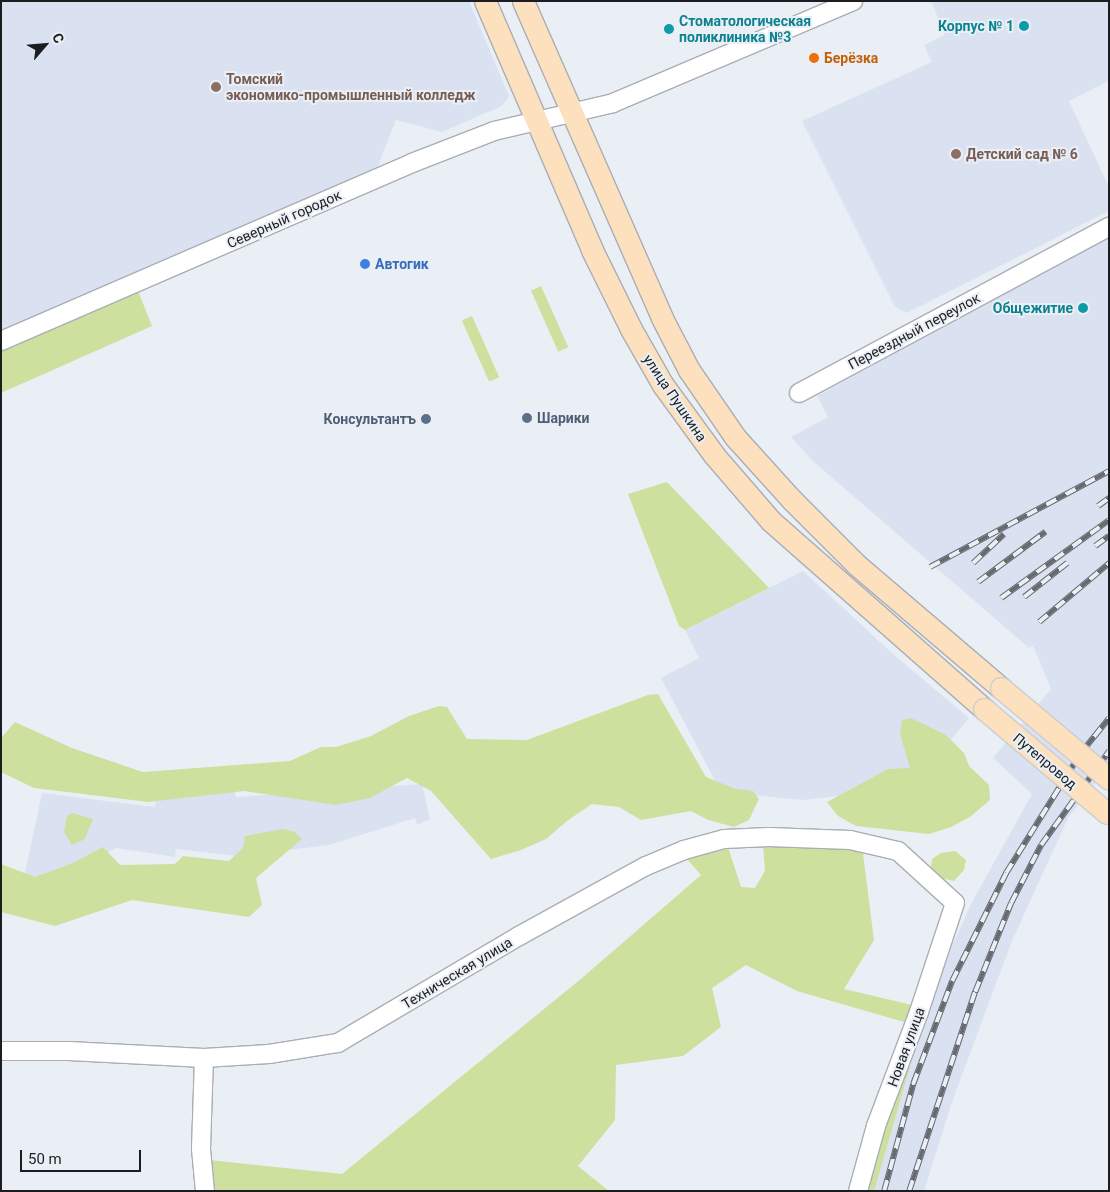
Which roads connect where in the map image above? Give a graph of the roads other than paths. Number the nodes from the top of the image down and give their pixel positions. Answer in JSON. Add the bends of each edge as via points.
{"nodes":[{"id":1,"x":485,"y":1,"type":"edge"},
{"id":2,"x":523,"y":1,"type":"edge"},
{"id":3,"x":853,"y":1,"type":"edge"},
{"id":4,"x":572,"y":113,"type":"junction"},
{"id":5,"x":537,"y":122,"type":"junction"},
{"id":6,"x":1109,"y":228,"type":"edge"},
{"id":7,"x":1,"y":341,"type":"edge"},
{"id":8,"x":798,"y":393,"type":"dead end"},
{"id":9,"x":1001,"y":688,"type":"joint"},
{"id":10,"x":984,"y":709,"type":"joint"},
{"id":11,"x":1109,"y":779,"type":"edge"},
{"id":12,"x":1108,"y":814,"type":"edge"},
{"id":13,"x":955,"y":903,"type":"joint"},
{"id":14,"x":1,"y":1052,"type":"edge"},
{"id":15,"x":204,"y":1058,"type":"junction"},
{"id":16,"x":205,"y":1191,"type":"edge"},
{"id":17,"x":858,"y":1191,"type":"edge"}],
"edges":[{"from":1,"to":5,"type":"main road","name":"улица Пушкина"},
{"from":2,"to":4,"type":"main road","name":"улица Пушкина"},
{"from":3,"to":4,"type":"street","name":"Северный городок","via":[[613,104]]},
{"from":4,"to":5,"type":"street","name":"Северный городок"},
{"from":4,"to":9,"type":"main road","name":"улица Пушкина","via":[[662,318],[689,370],[735,438],[857,565]]},
{"from":5,"to":7,"type":"street","name":"Северный городок","via":[[494,131],[412,163]]},
{"from":5,"to":10,"type":"main road","name":"улица Пушкина","via":[[592,250],[631,329],[663,386],[714,455],[771,521]]},
{"from":6,"to":8,"type":"street","name":"Переездный переулок"},
{"from":9,"to":11,"type":"main road","name":"Путепровод","bridge":true},
{"from":10,"to":12,"type":"main road","name":"Путепровод","bridge":true},
{"from":13,"to":15,"type":"street","name":"Техническая улица","via":[[898,851],[850,840],[724,839],[684,850],[646,866],[338,1043],[269,1054]]},
{"from":13,"to":17,"type":"street","name":"Новая улица","via":[[876,1126]]},
{"from":14,"to":15,"type":"street","name":"Техническая улица"},
{"from":15,"to":16,"type":"street","via":[[201,1149]]}]}
